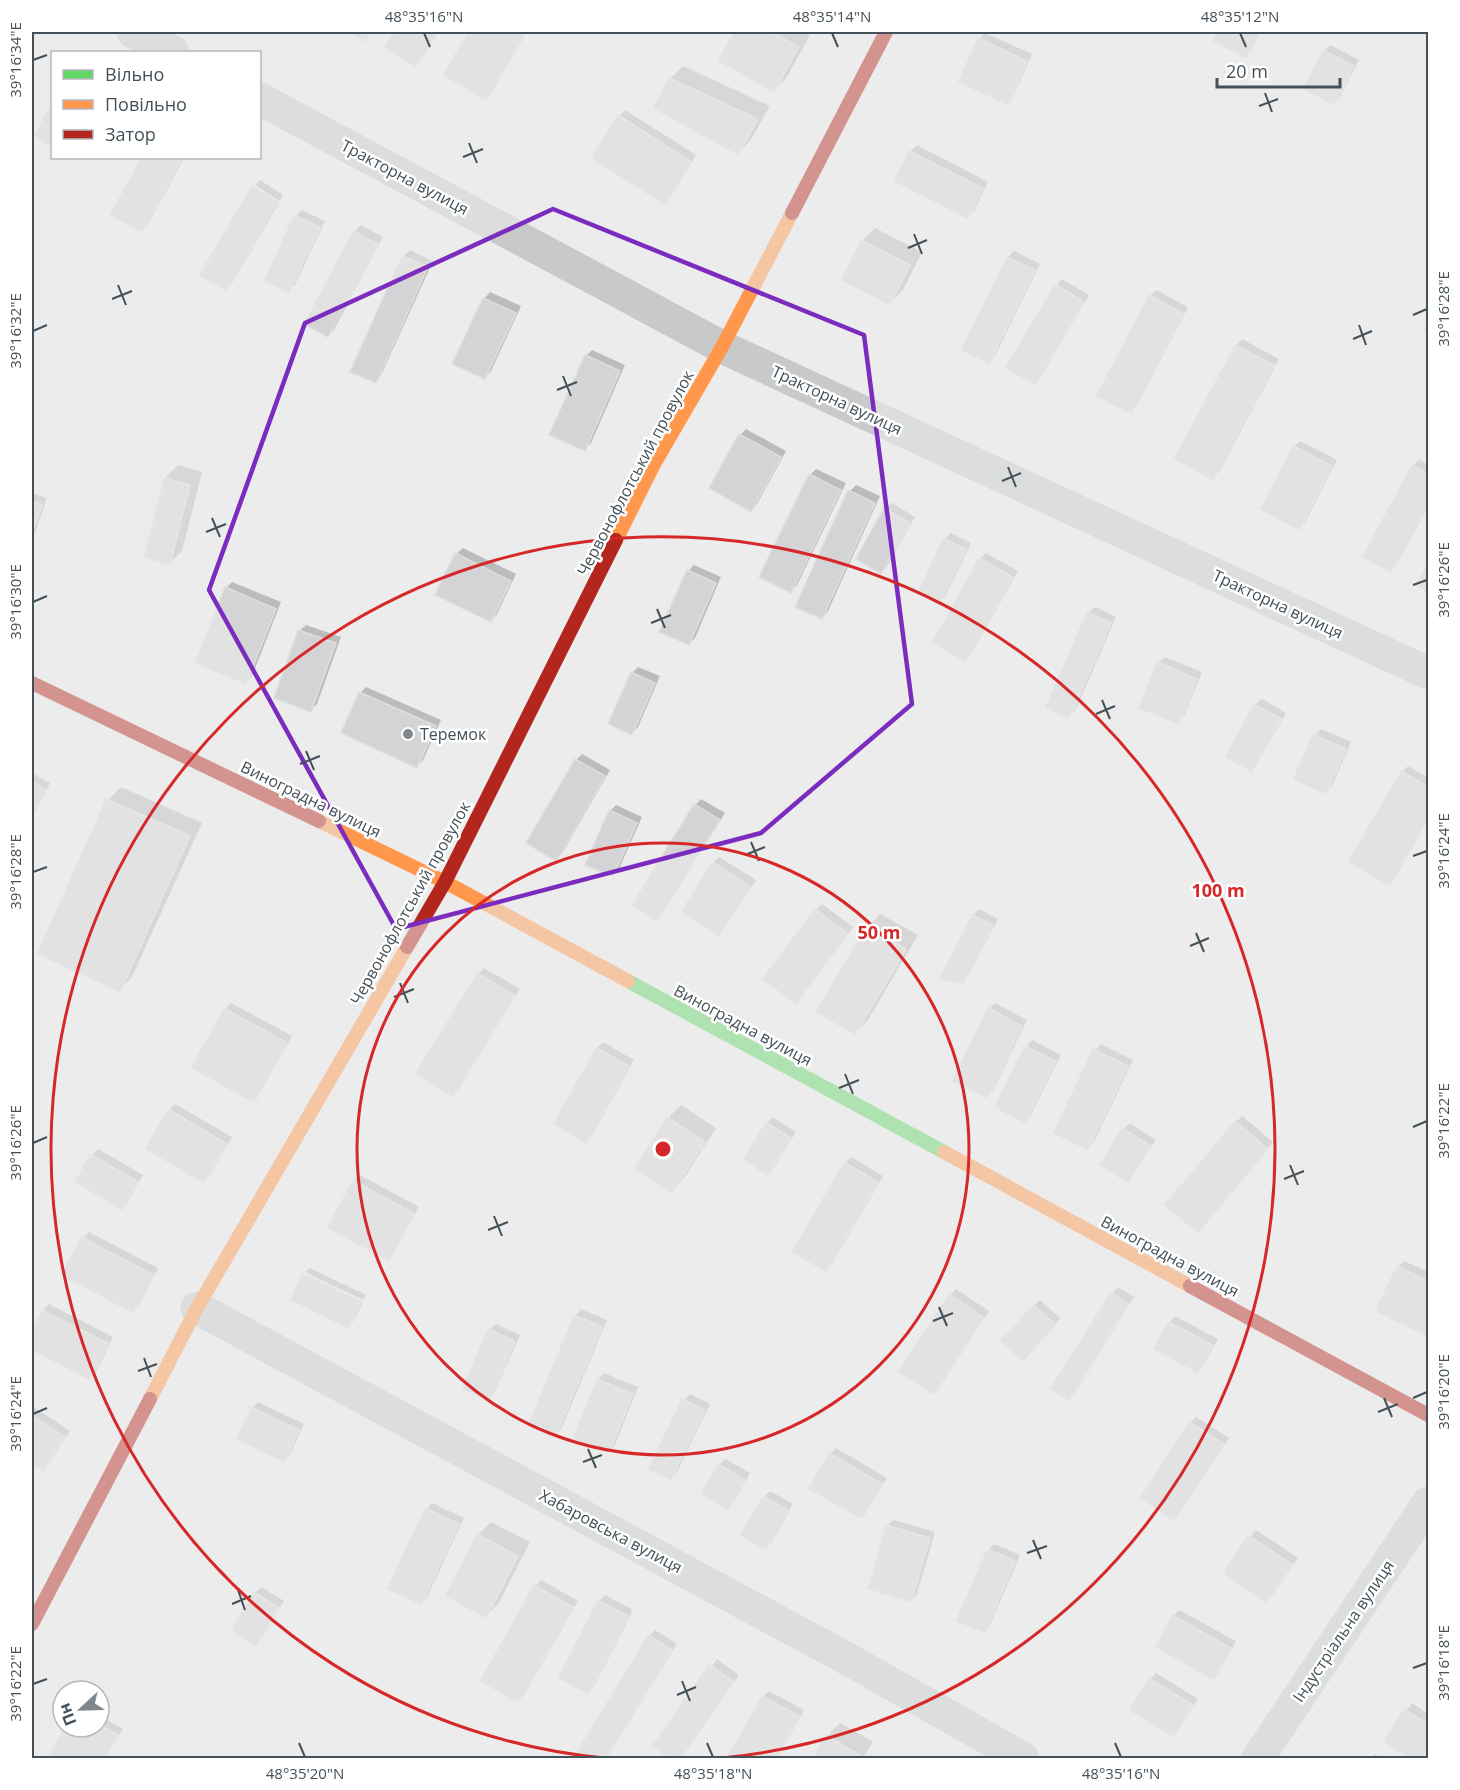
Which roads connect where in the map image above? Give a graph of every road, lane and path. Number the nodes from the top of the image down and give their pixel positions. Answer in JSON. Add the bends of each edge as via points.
{"nodes":[{"id":1,"x":134,"y":32,"type":"edge"},
{"id":2,"x":886,"y":32,"type":"edge"},
{"id":3,"x":170,"y":51,"type":"edge"},
{"id":4,"x":261,"y":100,"type":"edge"},
{"id":5,"x":722,"y":347,"type":"junction"},
{"id":6,"x":1428,"y":673,"type":"edge"},
{"id":7,"x":32,"y":683,"type":"edge"},
{"id":8,"x":445,"y":882,"type":"junction"},
{"id":9,"x":197,"y":1308,"type":"junction"},
{"id":10,"x":1428,"y":1415,"type":"edge"},
{"id":11,"x":1428,"y":1503,"type":"edge"},
{"id":12,"x":32,"y":1624,"type":"edge"},
{"id":13,"x":1022,"y":1758,"type":"edge"},
{"id":14,"x":1258,"y":1758,"type":"edge"}],
"edges":[{"from":1,"to":3,"type":"street"},
{"from":2,"to":5,"type":"street","name":"Червонофлотський провулок"},
{"from":4,"to":5,"type":"street","name":"Тракторна вулиця"},
{"from":5,"to":6,"type":"street","name":"Тракторна вулиця"},
{"from":5,"to":8,"type":"street","name":"Червонофлотський провулок","via":[[653,466]]},
{"from":7,"to":8,"type":"street","name":"Виноградна вулиця"},
{"from":8,"to":9,"type":"street","name":"Червонофлотський провулок"},
{"from":8,"to":10,"type":"street","name":"Виноградна вулиця"},
{"from":9,"to":12,"type":"street","name":"Червонофлотський провулок"},
{"from":9,"to":13,"type":"street","name":"Хабаровська вулиця"},
{"from":11,"to":14,"type":"street","name":"Індустріальна вулиця"}]}
